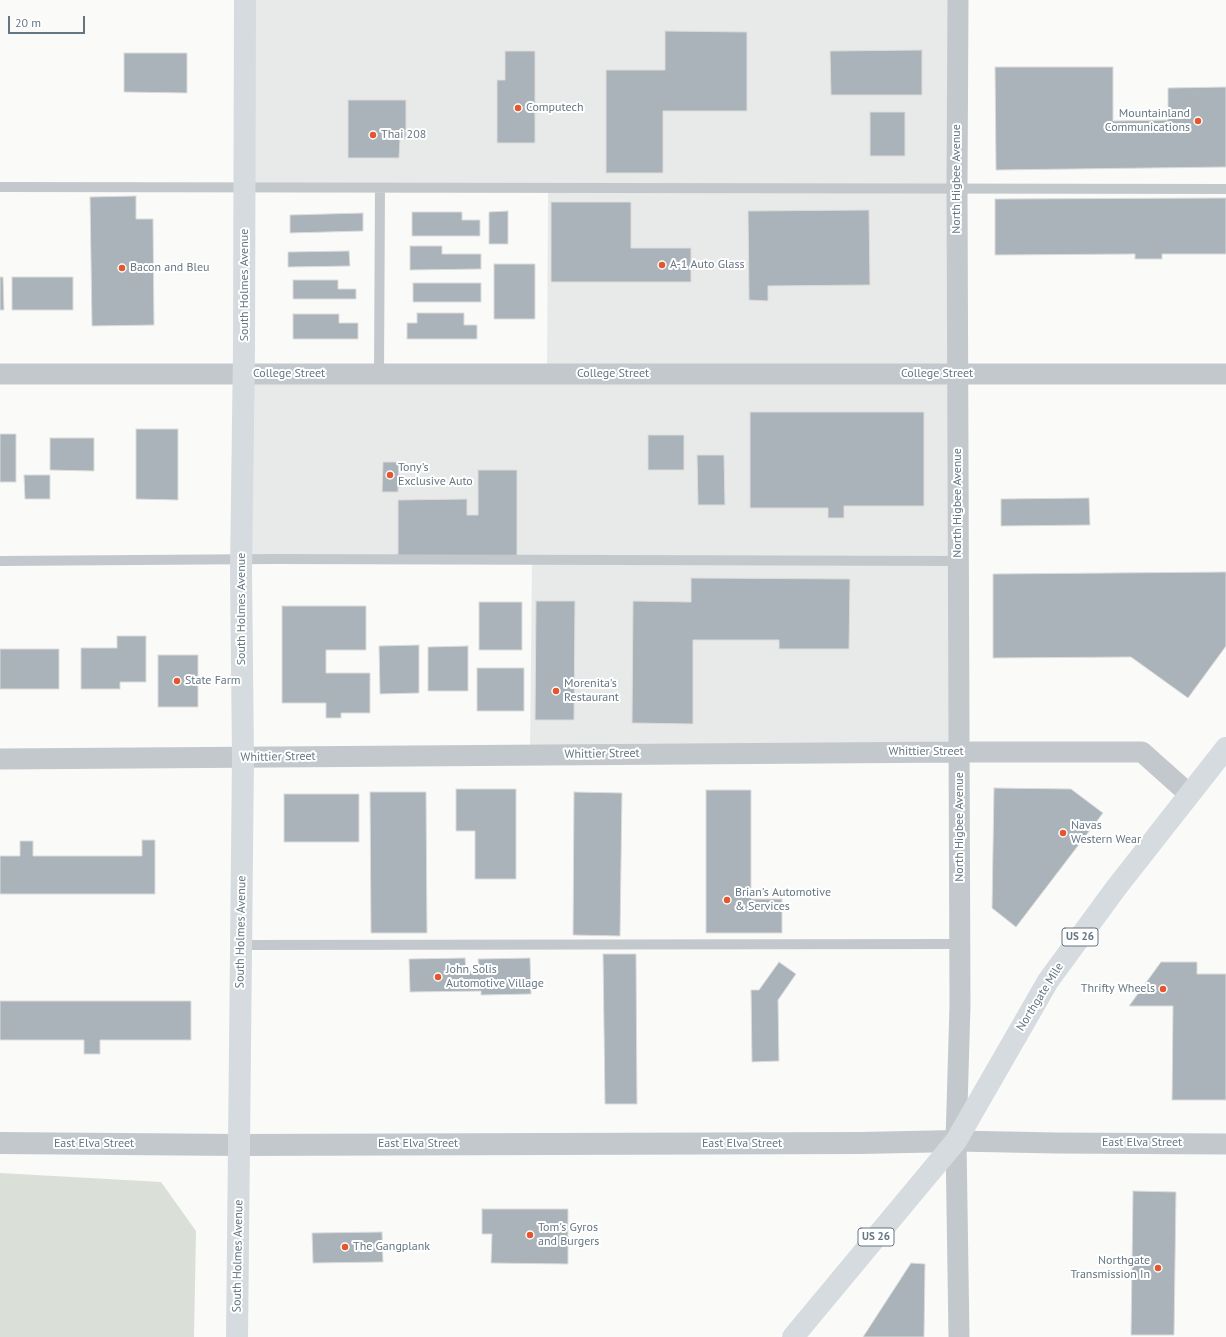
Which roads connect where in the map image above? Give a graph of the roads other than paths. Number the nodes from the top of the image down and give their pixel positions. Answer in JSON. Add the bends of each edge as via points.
{"nodes":[{"id":1,"x":245,"y":0,"type":"edge"},
{"id":2,"x":958,"y":0,"type":"edge"},
{"id":3,"x":0,"y":187,"type":"edge"},
{"id":4,"x":245,"y":188,"type":"junction"},
{"id":5,"x":380,"y":188,"type":"junction"},
{"id":6,"x":956,"y":188,"type":"junction"},
{"id":7,"x":1226,"y":189,"type":"edge"},
{"id":8,"x":0,"y":374,"type":"edge"},
{"id":9,"x":244,"y":374,"type":"junction"},
{"id":10,"x":379,"y":374,"type":"junction"},
{"id":11,"x":958,"y":374,"type":"junction"},
{"id":12,"x":1226,"y":374,"type":"edge"},
{"id":13,"x":241,"y":559,"type":"junction"},
{"id":14,"x":0,"y":561,"type":"edge"},
{"id":15,"x":958,"y":561,"type":"junction"},
{"id":16,"x":1226,"y":748,"type":"edge"},
{"id":17,"x":960,"y":752,"type":"junction"},
{"id":18,"x":243,"y":757,"type":"junction"},
{"id":19,"x":0,"y":759,"type":"edge"},
{"id":20,"x":1189,"y":794,"type":"junction"},
{"id":21,"x":960,"y":944,"type":"junction"},
{"id":22,"x":241,"y":945,"type":"junction"},
{"id":23,"x":956,"y":1141,"type":"junction"},
{"id":24,"x":0,"y":1143,"type":"edge"},
{"id":25,"x":1226,"y":1144,"type":"edge"},
{"id":26,"x":239,"y":1145,"type":"junction"},
{"id":27,"x":794,"y":1335,"type":"edge"},
{"id":28,"x":237,"y":1337,"type":"edge"},
{"id":29,"x":959,"y":1337,"type":"edge"}],
"edges":[{"from":1,"to":4,"type":"main road","name":"South Holmes Avenue"},
{"from":2,"to":6,"type":"street","name":"North Higbee Avenue"},
{"from":3,"to":4,"type":"lane"},
{"from":4,"to":5,"type":"lane"},
{"from":4,"to":9,"type":"main road","name":"South Holmes Avenue"},
{"from":5,"to":6,"type":"lane"},
{"from":5,"to":10,"type":"lane"},
{"from":6,"to":7,"type":"lane"},
{"from":6,"to":11,"type":"street","name":"North Higbee Avenue"},
{"from":8,"to":9,"type":"street","name":"College Street"},
{"from":9,"to":10,"type":"street","name":"College Street"},
{"from":9,"to":13,"type":"main road","name":"South Holmes Avenue"},
{"from":10,"to":11,"type":"street","name":"College Street"},
{"from":11,"to":12,"type":"street","name":"College Street"},
{"from":11,"to":15,"type":"street","name":"North Higbee Avenue"},
{"from":13,"to":14,"type":"lane"},
{"from":13,"to":15,"type":"lane"},
{"from":13,"to":18,"type":"main road","name":"South Holmes Avenue"},
{"from":15,"to":17,"type":"street","name":"North Higbee Avenue"},
{"from":16,"to":20,"type":"main road","name":"Northgate Mile","number":"US 26"},
{"from":17,"to":18,"type":"street","name":"Whittier Street"},
{"from":17,"to":20,"type":"street","name":"Whittier Street","via":[[1142,752]]},
{"from":17,"to":21,"type":"street","name":"North Higbee Avenue"},
{"from":18,"to":19,"type":"street","name":"Whittier Street"},
{"from":18,"to":22,"type":"main road","name":"South Holmes Avenue"},
{"from":20,"to":23,"type":"main road","name":"Northgate Mile","number":"US 26","via":[[1048,981]]},
{"from":21,"to":22,"type":"lane"},
{"from":21,"to":23,"type":"street","name":"North Higbee Avenue"},
{"from":22,"to":26,"type":"main road","name":"South Holmes Avenue"},
{"from":23,"to":25,"type":"street","name":"East Elva Street"},
{"from":23,"to":26,"type":"street","name":"East Elva Street"},
{"from":23,"to":27,"type":"main road","number":"US 26"},
{"from":23,"to":29,"type":"street","name":"North Higbee Avenue"},
{"from":24,"to":26,"type":"street","name":"East Elva Street"},
{"from":26,"to":28,"type":"main road","name":"South Holmes Avenue"}]}
